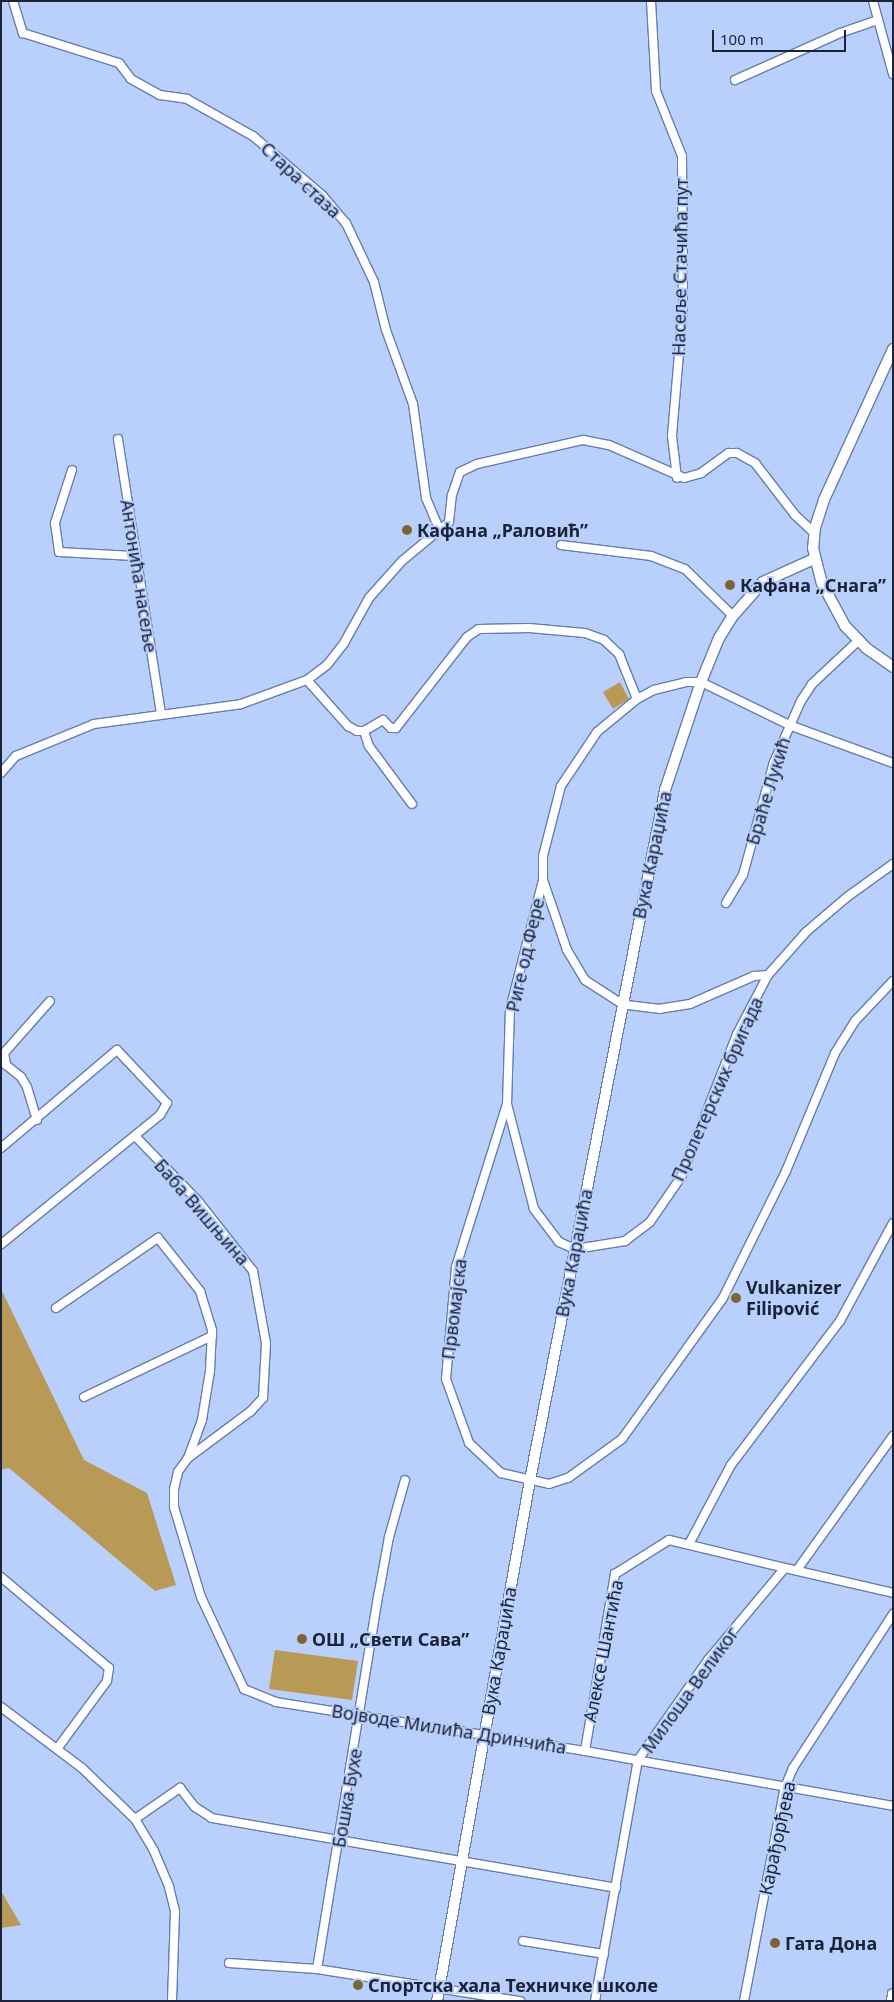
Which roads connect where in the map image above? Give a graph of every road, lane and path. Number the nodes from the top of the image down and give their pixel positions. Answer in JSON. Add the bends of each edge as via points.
{"nodes":[{"id":1,"x":13,"y":1,"type":"edge"},
{"id":2,"x":651,"y":1,"type":"edge"},
{"id":3,"x":873,"y":1,"type":"edge"},
{"id":4,"x":878,"y":20,"type":"junction"},
{"id":5,"x":893,"y":74,"type":"edge"},
{"id":6,"x":735,"y":80,"type":"dead end"},
{"id":7,"x":893,"y":349,"type":"edge"},
{"id":8,"x":118,"y":439,"type":"dead end"},
{"id":9,"x":72,"y":470,"type":"dead end"},
{"id":10,"x":677,"y":478,"type":"junction"},
{"id":11,"x":439,"y":530,"type":"junction"},
{"id":12,"x":814,"y":533,"type":"junction"},
{"id":13,"x":561,"y":546,"type":"dead end"},
{"id":14,"x":134,"y":556,"type":"junction"},
{"id":15,"x":814,"y":559,"type":"junction"},
{"id":16,"x":733,"y":616,"type":"junction"},
{"id":17,"x":858,"y":641,"type":"junction"},
{"id":18,"x":893,"y":667,"type":"edge"},
{"id":19,"x":307,"y":680,"type":"junction"},
{"id":20,"x":701,"y":682,"type":"junction"},
{"id":21,"x":637,"y":699,"type":"junction"},
{"id":22,"x":161,"y":714,"type":"junction"},
{"id":23,"x":789,"y":724,"type":"junction"},
{"id":24,"x":364,"y":731,"type":"junction"},
{"id":25,"x":893,"y":763,"type":"edge"},
{"id":26,"x":1,"y":773,"type":"edge"},
{"id":27,"x":412,"y":804,"type":"dead end"},
{"id":28,"x":893,"y":864,"type":"edge"},
{"id":29,"x":543,"y":880,"type":"junction"},
{"id":30,"x":726,"y":902,"type":"dead end"},
{"id":31,"x":768,"y":974,"type":"junction"},
{"id":32,"x":893,"y":981,"type":"edge"},
{"id":33,"x":50,"y":1001,"type":"dead end"},
{"id":34,"x":622,"y":1004,"type":"junction"},
{"id":35,"x":507,"y":1104,"type":"junction"},
{"id":36,"x":37,"y":1120,"type":"junction"},
{"id":37,"x":135,"y":1136,"type":"junction"},
{"id":38,"x":1,"y":1148,"type":"edge"},
{"id":39,"x":893,"y":1223,"type":"edge"},
{"id":40,"x":1,"y":1244,"type":"edge"},
{"id":41,"x":575,"y":1249,"type":"junction"},
{"id":42,"x":56,"y":1308,"type":"dead end"},
{"id":43,"x":212,"y":1336,"type":"junction"},
{"id":44,"x":84,"y":1397,"type":"dead end"},
{"id":45,"x":893,"y":1436,"type":"edge"},
{"id":46,"x":188,"y":1458,"type":"junction"},
{"id":47,"x":405,"y":1480,"type":"dead end"},
{"id":48,"x":530,"y":1480,"type":"junction"},
{"id":49,"x":689,"y":1544,"type":"junction"},
{"id":50,"x":785,"y":1568,"type":"junction"},
{"id":51,"x":797,"y":1570,"type":"junction"},
{"id":52,"x":1,"y":1577,"type":"edge"},
{"id":53,"x":893,"y":1593,"type":"edge"},
{"id":54,"x":893,"y":1614,"type":"edge"},
{"id":55,"x":244,"y":1689,"type":"joint"},
{"id":56,"x":1,"y":1707,"type":"edge"},
{"id":57,"x":361,"y":1714,"type":"junction"},
{"id":58,"x":484,"y":1737,"type":"junction"},
{"id":59,"x":58,"y":1748,"type":"junction"},
{"id":60,"x":585,"y":1751,"type":"junction"},
{"id":61,"x":638,"y":1760,"type":"junction"},
{"id":62,"x":785,"y":1787,"type":"junction"},
{"id":63,"x":893,"y":1806,"type":"edge"},
{"id":64,"x":135,"y":1819,"type":"junction"},
{"id":65,"x":340,"y":1839,"type":"junction"},
{"id":66,"x":462,"y":1862,"type":"junction"},
{"id":67,"x":616,"y":1888,"type":"junction"},
{"id":68,"x":523,"y":1941,"type":"dead end"},
{"id":69,"x":604,"y":1954,"type":"junction"},
{"id":70,"x":229,"y":1963,"type":"dead end"},
{"id":71,"x":317,"y":1969,"type":"junction"},
{"id":72,"x":439,"y":1987,"type":"junction"},
{"id":73,"x":893,"y":1994,"type":"edge"},
{"id":74,"x":172,"y":2001,"type":"edge"},
{"id":75,"x":437,"y":2001,"type":"edge"},
{"id":76,"x":520,"y":2001,"type":"edge"},
{"id":77,"x":595,"y":2001,"type":"edge"},
{"id":78,"x":744,"y":2001,"type":"edge"},
{"id":79,"x":892,"y":2001,"type":"edge"}],
"edges":[{"from":1,"to":11,"type":"street","name":"Стара стаза","via":[[23,33],[119,63],[131,80],[160,95],[187,99],[253,136],[323,196],[346,224],[374,282],[386,330],[413,404],[426,498]]},
{"from":2,"to":10,"type":"street","name":"Насеље Стачића пут","via":[[656,91],[682,156],[683,308],[672,436]]},
{"from":3,"to":4,"type":"street"},
{"from":4,"to":5,"type":"street"},
{"from":4,"to":6,"type":"street","via":[[840,33]]},
{"from":7,"to":12,"type":"street","via":[[824,500]]},
{"from":8,"to":14,"type":"street","name":"Антонића насеље"},
{"from":9,"to":14,"type":"street","via":[[55,523],[58,552]]},
{"from":10,"to":11,"type":"street","via":[[609,445],[569,440],[477,464],[460,472],[452,495],[449,522]]},
{"from":10,"to":12,"type":"street","via":[[691,478],[729,453],[745,456]]},
{"from":11,"to":19,"type":"street","via":[[402,561],[369,598],[344,643],[327,664]]},
{"from":12,"to":15,"type":"street"},
{"from":13,"to":16,"type":"street","via":[[651,556],[685,568]]},
{"from":14,"to":22,"type":"street","name":"Антонића насеље"},
{"from":15,"to":16,"type":"street","name":"Вука Караџића","via":[[763,582]]},
{"from":15,"to":17,"type":"street","via":[[835,610]]},
{"from":16,"to":20,"type":"street","name":"Вука Караџића"},
{"from":17,"to":18,"type":"street"},
{"from":17,"to":23,"type":"street","name":"Браће Лукић","via":[[812,684]]},
{"from":19,"to":22,"type":"street","via":[[241,704]]},
{"from":19,"to":24,"type":"street","via":[[348,726]]},
{"from":20,"to":21,"type":"street","via":[[654,690]]},
{"from":20,"to":23,"type":"street"},
{"from":20,"to":34,"type":"street","name":"Вука Караџића","via":[[674,758],[657,823]]},
{"from":21,"to":24,"type":"street","via":[[619,654],[597,636],[529,628],[479,629],[467,636],[396,728],[391,728],[383,720]]},
{"from":21,"to":29,"type":"street","via":[[598,732],[561,786],[543,856]]},
{"from":22,"to":26,"type":"street","via":[[94,724],[16,756]]},
{"from":23,"to":25,"type":"street"},
{"from":23,"to":30,"type":"street","name":"Браће Лукић","via":[[774,762],[743,875]]},
{"from":24,"to":27,"type":"street","via":[[369,746]]},
{"from":28,"to":31,"type":"street","name":"Пролетерских бригада","via":[[846,897],[806,932]]},
{"from":29,"to":34,"type":"street","via":[[576,968],[597,990]]},
{"from":29,"to":35,"type":"street","name":"Риге од Фере","via":[[510,1009]]},
{"from":31,"to":34,"type":"street","via":[[754,976],[690,1004],[660,1009]]},
{"from":31,"to":41,"type":"street","name":"Пролетерских бригада","via":[[737,1034],[676,1184],[650,1222],[625,1241]]},
{"from":32,"to":48,"type":"street","name":"Првомајска","via":[[855,1020],[836,1053],[786,1171],[723,1298],[622,1439],[568,1478],[549,1484]]},
{"from":33,"to":36,"type":"street","via":[[4,1053],[6,1065],[21,1077],[27,1087]]},
{"from":34,"to":41,"type":"street","name":"Вука Караџића"},
{"from":35,"to":41,"type":"street","name":"Риге од Фере","via":[[534,1209],[559,1242]]},
{"from":35,"to":48,"type":"street","name":"Првомајска","via":[[456,1267],[446,1378],[468,1443],[501,1472]]},
{"from":36,"to":37,"type":"street","via":[[117,1050],[167,1103],[160,1115]]},
{"from":36,"to":38,"type":"street"},
{"from":37,"to":40,"type":"street"},
{"from":37,"to":46,"type":"street","name":"Баба Вишњина","via":[[198,1200],[253,1271],[266,1343],[266,1383],[258,1404]]},
{"from":39,"to":49,"type":"street","via":[[840,1321],[731,1466]]},
{"from":41,"to":48,"type":"street","name":"Вука Караџића"},
{"from":42,"to":43,"type":"street","via":[[158,1238],[200,1291]]},
{"from":43,"to":44,"type":"street"},
{"from":43,"to":46,"type":"street","via":[[202,1420]]},
{"from":45,"to":51,"type":"street"},
{"from":46,"to":55,"type":"street","name":"Баба Вишњина","via":[[178,1472],[174,1507],[201,1597]]},
{"from":47,"to":57,"type":"street","name":"Бошка Бухе","via":[[387,1546]]},
{"from":48,"to":58,"type":"street","name":"Вука Караџића"},
{"from":49,"to":50,"type":"street","name":"Алексе Шантића"},
{"from":49,"to":60,"type":"street","name":"Алексе Шантића","via":[[669,1540],[615,1574]]},
{"from":50,"to":51,"type":"street"},
{"from":50,"to":61,"type":"street","name":"Милоша Великог","via":[[708,1660]]},
{"from":51,"to":53,"type":"street"},
{"from":52,"to":59,"type":"street","via":[[109,1668],[107,1681]]},
{"from":54,"to":62,"type":"street","name":"Карађорђева","via":[[793,1768]]},
{"from":55,"to":57,"type":"street","name":"Војводе Милића Дринчића","via":[[276,1702]]},
{"from":56,"to":59,"type":"street"},
{"from":57,"to":58,"type":"street","name":"Војводе Милића Дринчића"},
{"from":57,"to":65,"type":"street","name":"Бошка Бухе"},
{"from":58,"to":60,"type":"street","name":"Војводе Милића Дринчића"},
{"from":58,"to":66,"type":"street","name":"Вука Караџића"},
{"from":59,"to":64,"type":"street"},
{"from":60,"to":61,"type":"street","name":"Војводе Милића Дринчића"},
{"from":61,"to":62,"type":"street","name":"Војводе Милића Дринчића"},
{"from":61,"to":67,"type":"street","name":"Милоша Великог"},
{"from":62,"to":63,"type":"street","name":"Војводе Милића Дринчића"},
{"from":62,"to":78,"type":"street","name":"Карађорђева"},
{"from":64,"to":65,"type":"street","via":[[180,1788],[195,1807],[212,1818]]},
{"from":64,"to":74,"type":"street","via":[[161,1864],[175,1911]]},
{"from":65,"to":66,"type":"street"},
{"from":65,"to":71,"type":"street","name":"Бошка Бухе"},
{"from":66,"to":67,"type":"street"},
{"from":66,"to":72,"type":"street","name":"Вука Караџића"},
{"from":67,"to":69,"type":"street","name":"Милоша Великог"},
{"from":68,"to":69,"type":"street"},
{"from":69,"to":77,"type":"street","name":"Милоша Великог"},
{"from":70,"to":71,"type":"street"},
{"from":71,"to":72,"type":"street"},
{"from":72,"to":75,"type":"street","name":"Вука Караџића"},
{"from":72,"to":76,"type":"street"},
{"from":73,"to":79,"type":"street"}]}
